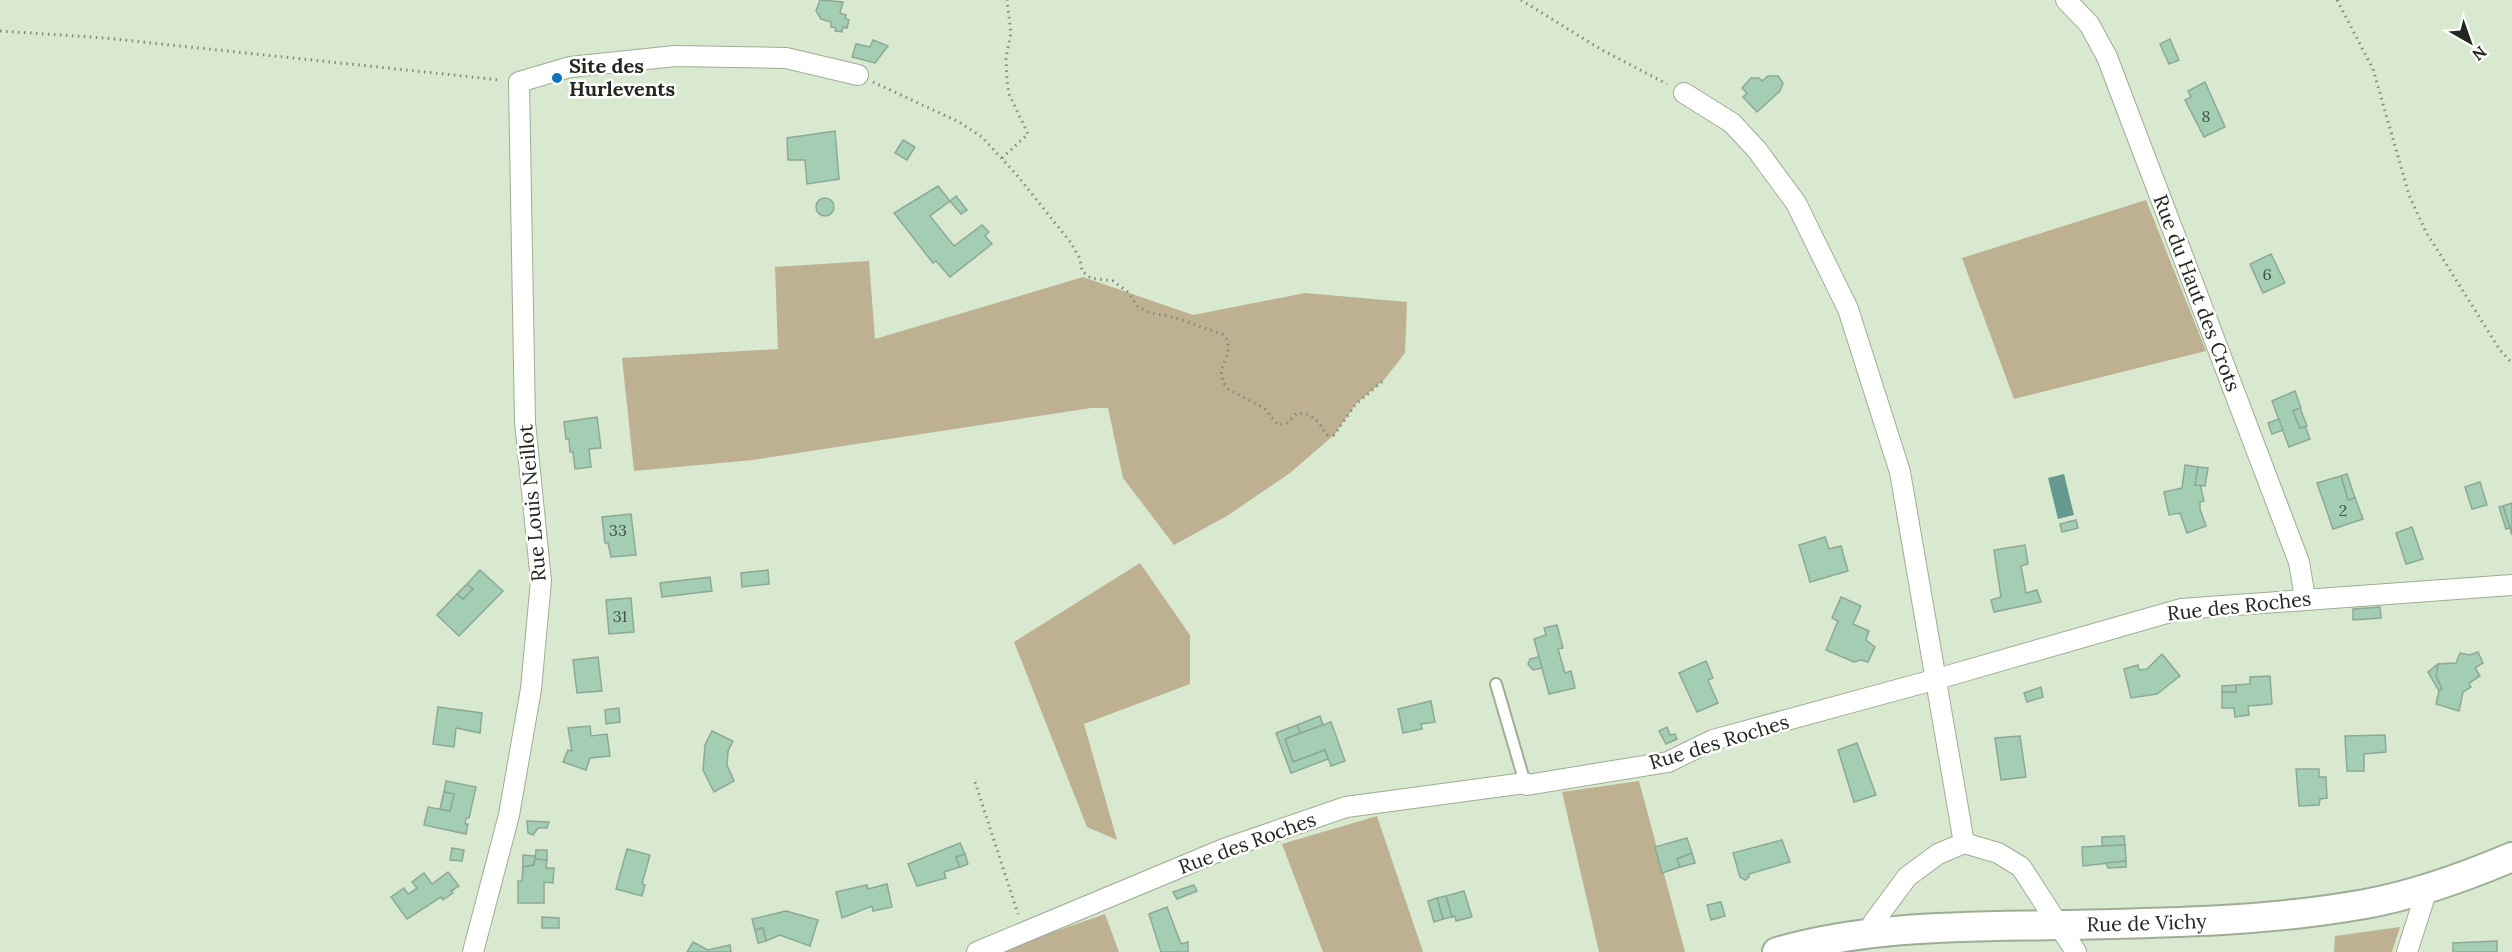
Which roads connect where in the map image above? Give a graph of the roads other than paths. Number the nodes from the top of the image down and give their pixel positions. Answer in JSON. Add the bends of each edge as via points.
{"nodes":[{"id":1,"x":2066,"y":0,"type":"edge"},
{"id":2,"x":858,"y":75,"type":"road end"},
{"id":3,"x":1684,"y":93,"type":"road end"},
{"id":4,"x":2512,"y":585,"type":"edge"},
{"id":5,"x":2305,"y":598,"type":"junction"},
{"id":6,"x":1937,"y":679,"type":"junction"},
{"id":7,"x":1496,"y":684,"type":"dead end"},
{"id":8,"x":1525,"y":783,"type":"junction"},
{"id":9,"x":1964,"y":843,"type":"junction"},
{"id":10,"x":2512,"y":857,"type":"edge"},
{"id":11,"x":2421,"y":889,"type":"junction"},
{"id":12,"x":2060,"y":925,"type":"junction"},
{"id":13,"x":1873,"y":933,"type":"junction"},
{"id":14,"x":473,"y":952,"type":"edge"},
{"id":15,"x":977,"y":952,"type":"edge"},
{"id":16,"x":1777,"y":952,"type":"edge"},
{"id":17,"x":2076,"y":952,"type":"edge"},
{"id":18,"x":2407,"y":952,"type":"edge"}],
"edges":[{"from":1,"to":5,"type":"street","name":"Rue du Haut des Crots","via":[[2089,24],[2107,57],[2299,562]]},
{"from":2,"to":14,"type":"street","name":"Rue Louis Neillot","via":[[786,58],[675,56],[570,67],[519,82],[525,422],[541,581],[531,688],[509,815]]},
{"from":3,"to":6,"type":"street","via":[[1732,123],[1757,150],[1796,203],[1848,309],[1900,472]]},
{"from":4,"to":5,"type":"street","name":"Rue des Roches"},
{"from":5,"to":6,"type":"street","name":"Rue des Roches","via":[[2181,609]]},
{"from":6,"to":8,"type":"street","name":"Rue des Roches","via":[[1713,740],[1668,762]]},
{"from":6,"to":9,"type":"street"},
{"from":7,"to":8,"type":"lane"},
{"from":8,"to":15,"type":"street","name":"Rue des Roches","via":[[1346,807],[1224,849]]},
{"from":9,"to":12,"type":"street","via":[[1998,853],[2021,867]]},
{"from":9,"to":13,"type":"street","via":[[1938,854],[1907,877],[1873,923]]},
{"from":10,"to":11,"type":"street","name":"Rue de Vichy"},
{"from":11,"to":12,"type":"street","name":"Rue de Vichy","via":[[2365,904],[2224,921]]},
{"from":11,"to":18,"type":"street","via":[[2424,899]]},
{"from":12,"to":13,"type":"street","name":"Rue de Vichy","via":[[1959,926]]},
{"from":12,"to":17,"type":"street"},
{"from":13,"to":16,"type":"street","name":"Rue de Vichy"}]}
